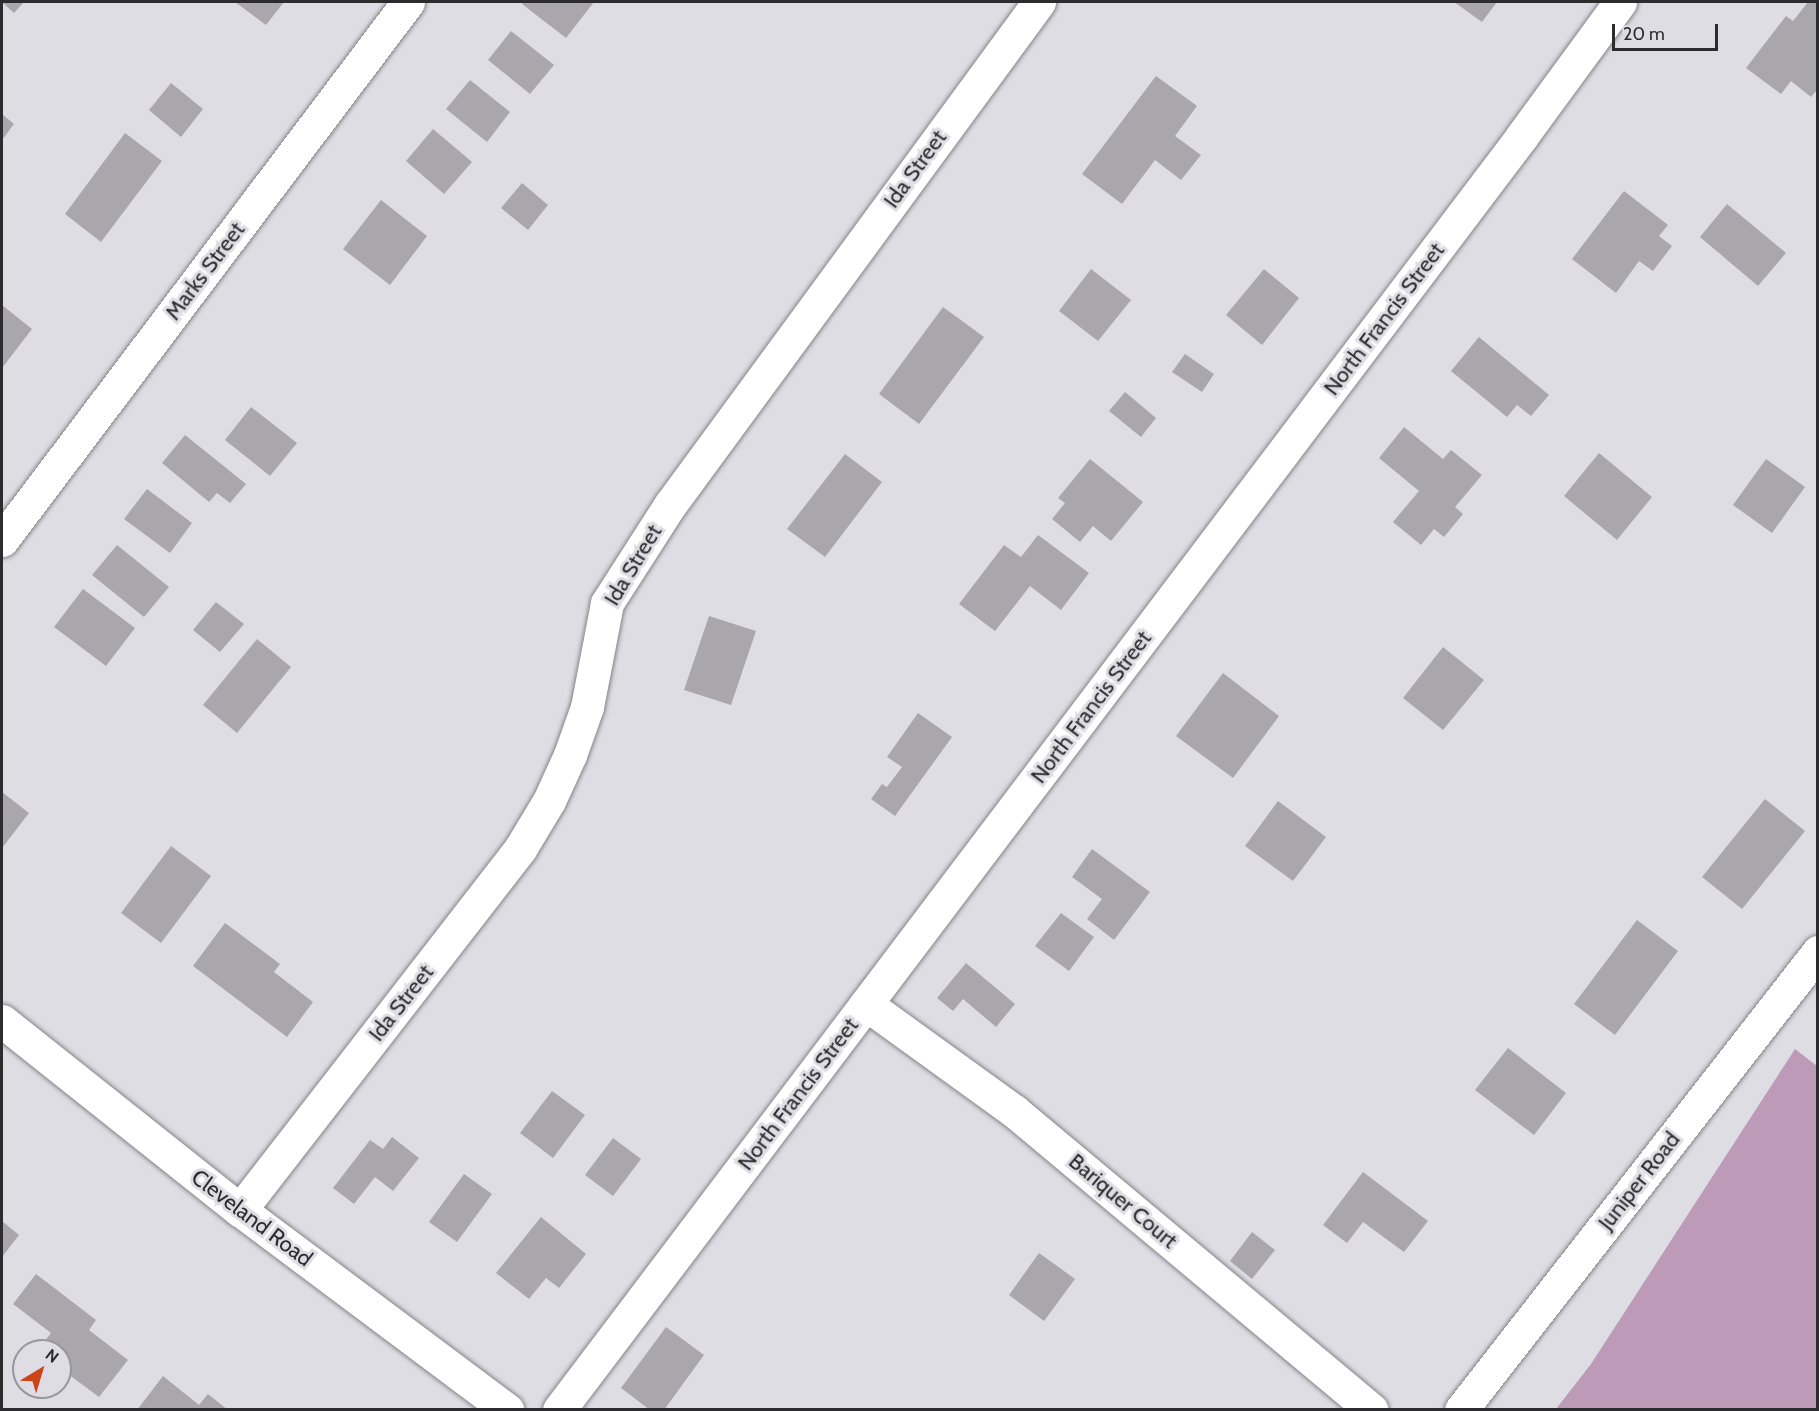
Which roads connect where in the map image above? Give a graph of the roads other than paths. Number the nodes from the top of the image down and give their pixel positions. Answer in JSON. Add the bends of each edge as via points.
{"nodes":[{"id":1,"x":408,"y":2,"type":"edge"},
{"id":2,"x":1039,"y":2,"type":"edge"},
{"id":3,"x":1620,"y":2,"type":"edge"},
{"id":4,"x":2,"y":540,"type":"edge"},
{"id":5,"x":1818,"y":952,"type":"edge"},
{"id":6,"x":866,"y":1004,"type":"junction"},
{"id":7,"x":2,"y":1021,"type":"edge"},
{"id":8,"x":240,"y":1210,"type":"junction"},
{"id":9,"x":507,"y":1410,"type":"edge"},
{"id":10,"x":559,"y":1410,"type":"edge"},
{"id":11,"x":1371,"y":1410,"type":"edge"},
{"id":12,"x":1461,"y":1410,"type":"edge"}],
"edges":[{"from":1,"to":4,"type":"street","name":"Marks Street"},
{"from":2,"to":8,"type":"street","name":"Ida Street","via":[[677,495],[606,603],[587,707],[549,801],[520,849]]},
{"from":3,"to":6,"type":"street","name":"North Francis Street"},
{"from":5,"to":12,"type":"street","name":"Juniper Road"},
{"from":6,"to":10,"type":"street","name":"North Francis Street"},
{"from":6,"to":11,"type":"street","name":"Bariquer Court","via":[[1014,1110]]},
{"from":7,"to":8,"type":"street","name":"Cleveland Road"},
{"from":8,"to":9,"type":"street","name":"Cleveland Road"}]}
